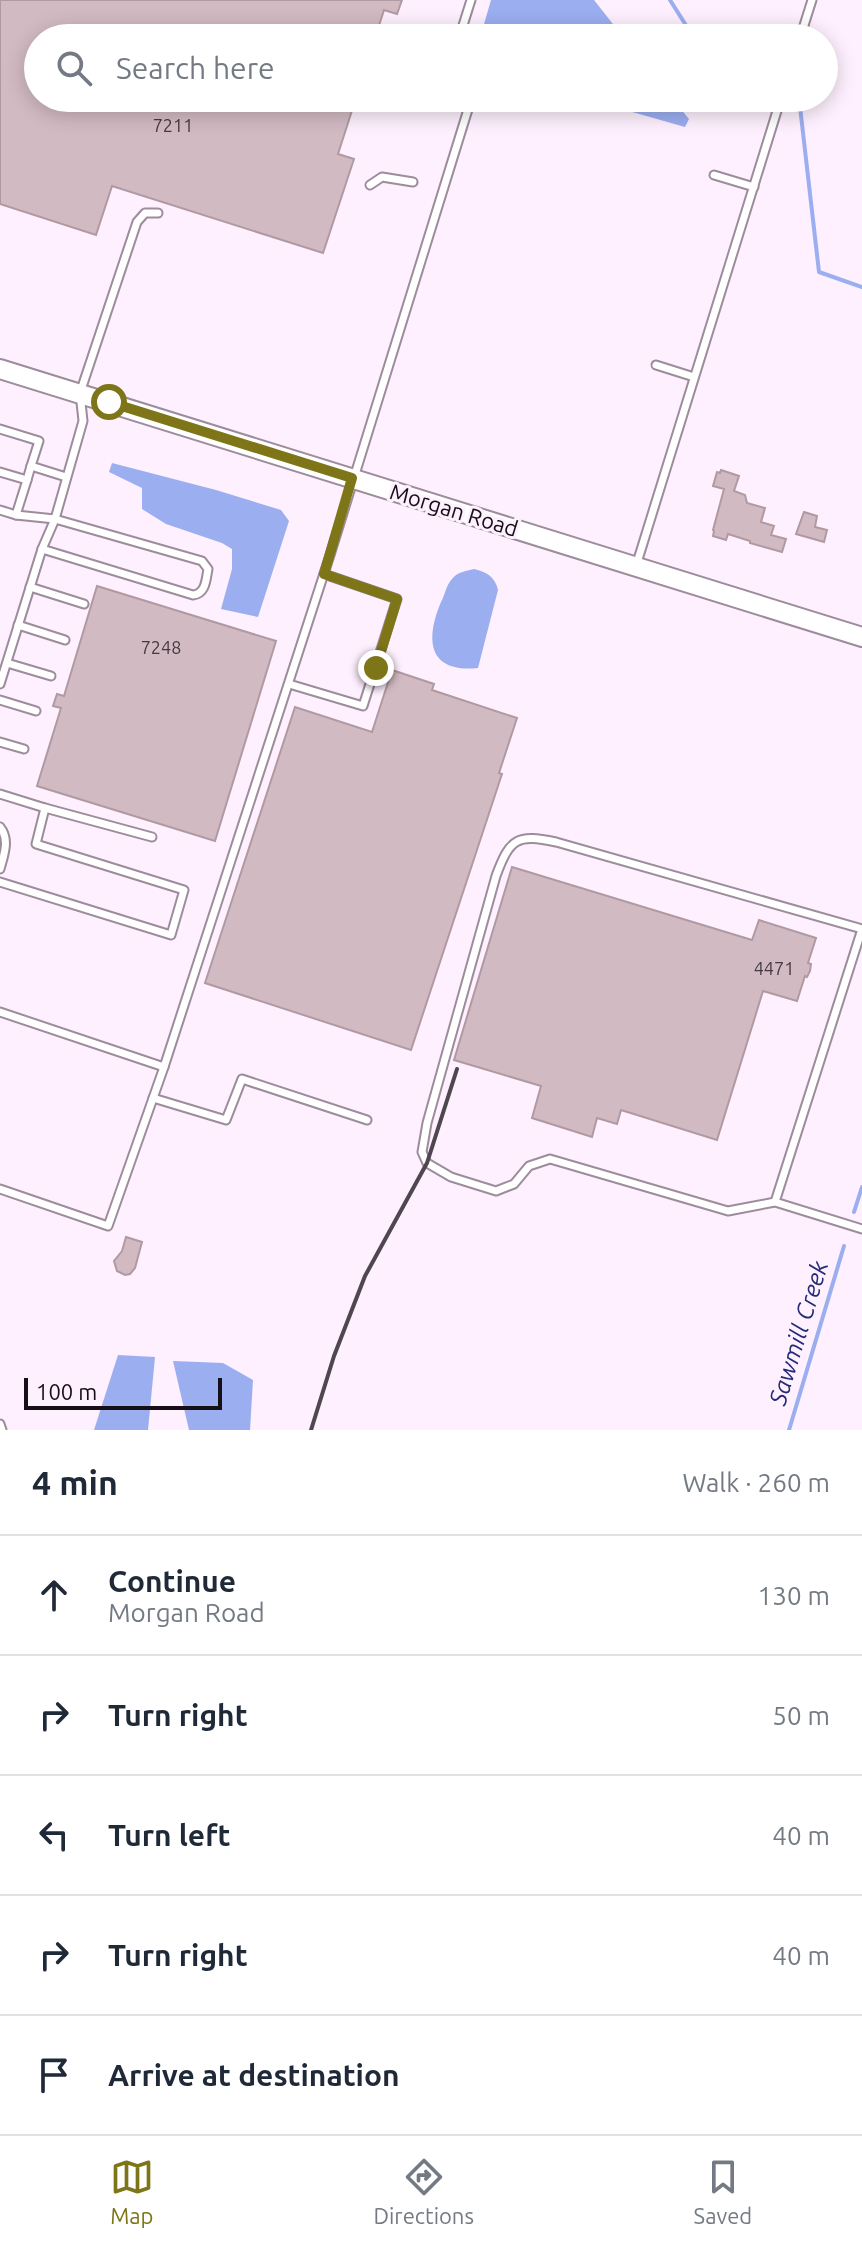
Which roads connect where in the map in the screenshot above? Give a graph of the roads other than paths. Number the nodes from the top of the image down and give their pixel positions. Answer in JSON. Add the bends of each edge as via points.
{"nodes":[{"id":1,"x":471,"y":0,"type":"edge"},
{"id":2,"x":812,"y":0,"type":"edge"},
{"id":3,"x":463,"y":24,"type":"edge"},
{"id":4,"x":804,"y":24,"type":"edge"},
{"id":5,"x":467,"y":112,"type":"edge"},
{"id":6,"x":777,"y":112,"type":"edge"},
{"id":7,"x":714,"y":175,"type":"dead end"},
{"id":8,"x":413,"y":182,"type":"dead end"},
{"id":9,"x":370,"y":185,"type":"dead end"},
{"id":10,"x":754,"y":187,"type":"junction"},
{"id":11,"x":158,"y":213,"type":"dead end"},
{"id":12,"x":656,"y":365,"type":"dead end"},
{"id":13,"x":0,"y":369,"type":"edge"},
{"id":14,"x":694,"y":377,"type":"junction"},
{"id":15,"x":80,"y":393,"type":"junction"},
{"id":16,"x":0,"y":429,"type":"edge"},
{"id":17,"x":31,"y":466,"type":"junction"},
{"id":18,"x":0,"y":472,"type":"edge"},
{"id":19,"x":66,"y":477,"type":"junction"},
{"id":20,"x":352,"y":478,"type":"junction"},
{"id":21,"x":27,"y":480,"type":"junction"},
{"id":22,"x":0,"y":510,"type":"edge"},
{"id":23,"x":16,"y":515,"type":"junction"},
{"id":24,"x":55,"y":519,"type":"junction"},
{"id":25,"x":42,"y":549,"type":"junction"},
{"id":26,"x":635,"y":567,"type":"junction"},
{"id":27,"x":324,"y":574,"type":"junction"},
{"id":28,"x":30,"y":587,"type":"junction"},
{"id":29,"x":84,"y":604,"type":"dead end"},
{"id":30,"x":18,"y":625,"type":"junction"},
{"id":31,"x":862,"y":637,"type":"edge"},
{"id":32,"x":65,"y":640,"type":"dead end"},
{"id":33,"x":7,"y":663,"type":"junction"},
{"id":34,"x":51,"y":676,"type":"dead end"},
{"id":35,"x":0,"y":684,"type":"edge"},
{"id":36,"x":289,"y":684,"type":"junction"},
{"id":37,"x":0,"y":700,"type":"edge"},
{"id":38,"x":36,"y":711,"type":"dead end"},
{"id":39,"x":0,"y":742,"type":"edge"},
{"id":40,"x":24,"y":749,"type":"dead end"},
{"id":41,"x":0,"y":794,"type":"edge"},
{"id":42,"x":45,"y":808,"type":"junction"},
{"id":43,"x":0,"y":827,"type":"edge"},
{"id":44,"x":152,"y":837,"type":"dead end"},
{"id":45,"x":0,"y":869,"type":"edge"},
{"id":46,"x":0,"y":882,"type":"edge"},
{"id":47,"x":0,"y":1012,"type":"edge"},
{"id":48,"x":164,"y":1067,"type":"junction"},
{"id":49,"x":153,"y":1098,"type":"junction"},
{"id":50,"x":367,"y":1120,"type":"dead end"},
{"id":51,"x":0,"y":1189,"type":"edge"},
{"id":52,"x":775,"y":1202,"type":"junction"},
{"id":53,"x":862,"y":1229,"type":"edge"},
{"id":54,"x":0,"y":1424,"type":"edge"},
{"id":55,"x":2,"y":1430,"type":"edge"}],
"edges":[{"from":1,"to":3,"type":"lane"},
{"from":2,"to":4,"type":"lane"},
{"from":5,"to":20,"type":"lane"},
{"from":6,"to":10,"type":"lane"},
{"from":7,"to":10,"type":"lane"},
{"from":8,"to":9,"type":"lane","via":[[382,177]]},
{"from":10,"to":14,"type":"lane"},
{"from":11,"to":15,"type":"lane","via":[[145,213],[137,222]]},
{"from":12,"to":14,"type":"lane"},
{"from":13,"to":15,"type":"street","name":"Morgan Road"},
{"from":14,"to":26,"type":"lane"},
{"from":15,"to":19,"type":"lane","via":[[83,421]]},
{"from":15,"to":20,"type":"street","name":"Morgan Road"},
{"from":16,"to":17,"type":"lane","via":[[39,441]]},
{"from":17,"to":19,"type":"lane"},
{"from":17,"to":21,"type":"lane"},
{"from":18,"to":21,"type":"lane"},
{"from":19,"to":24,"type":"lane"},
{"from":20,"to":26,"type":"street","name":"Morgan Road"},
{"from":20,"to":27,"type":"lane"},
{"from":21,"to":23,"type":"lane"},
{"from":22,"to":23,"type":"lane"},
{"from":23,"to":24,"type":"lane"},
{"from":24,"to":25,"type":"lane"},
{"from":24,"to":25,"type":"lane","via":[[202,561],[208,569],[203,591],[193,595]]},
{"from":25,"to":28,"type":"lane"},
{"from":26,"to":31,"type":"street","name":"Morgan Road"},
{"from":27,"to":36,"type":"lane"},
{"from":27,"to":36,"type":"lane","via":[[397,599],[372,681],[363,706]]},
{"from":28,"to":29,"type":"lane"},
{"from":28,"to":30,"type":"lane"},
{"from":30,"to":32,"type":"lane"},
{"from":30,"to":33,"type":"lane"},
{"from":33,"to":34,"type":"lane"},
{"from":33,"to":35,"type":"lane"},
{"from":36,"to":48,"type":"lane"},
{"from":37,"to":38,"type":"lane"},
{"from":39,"to":40,"type":"lane"},
{"from":41,"to":42,"type":"lane"},
{"from":42,"to":44,"type":"lane"},
{"from":42,"to":46,"type":"lane","via":[[36,844],[184,890],[171,935]]},
{"from":43,"to":45,"type":"lane","via":[[5,853]]},
{"from":47,"to":48,"type":"lane"},
{"from":48,"to":49,"type":"lane"},
{"from":49,"to":50,"type":"lane","via":[[226,1120],[242,1079]]},
{"from":49,"to":51,"type":"lane","via":[[108,1226]]},
{"from":52,"to":52,"type":"lane","via":[[728,1211],[550,1159],[529,1166],[514,1184],[496,1191],[427,1163],[424,1137],[457,1015],[496,876],[517,841],[531,837],[556,842],[862,929]]},
{"from":52,"to":53,"type":"lane"},
{"from":54,"to":55,"type":"lane"}]}
